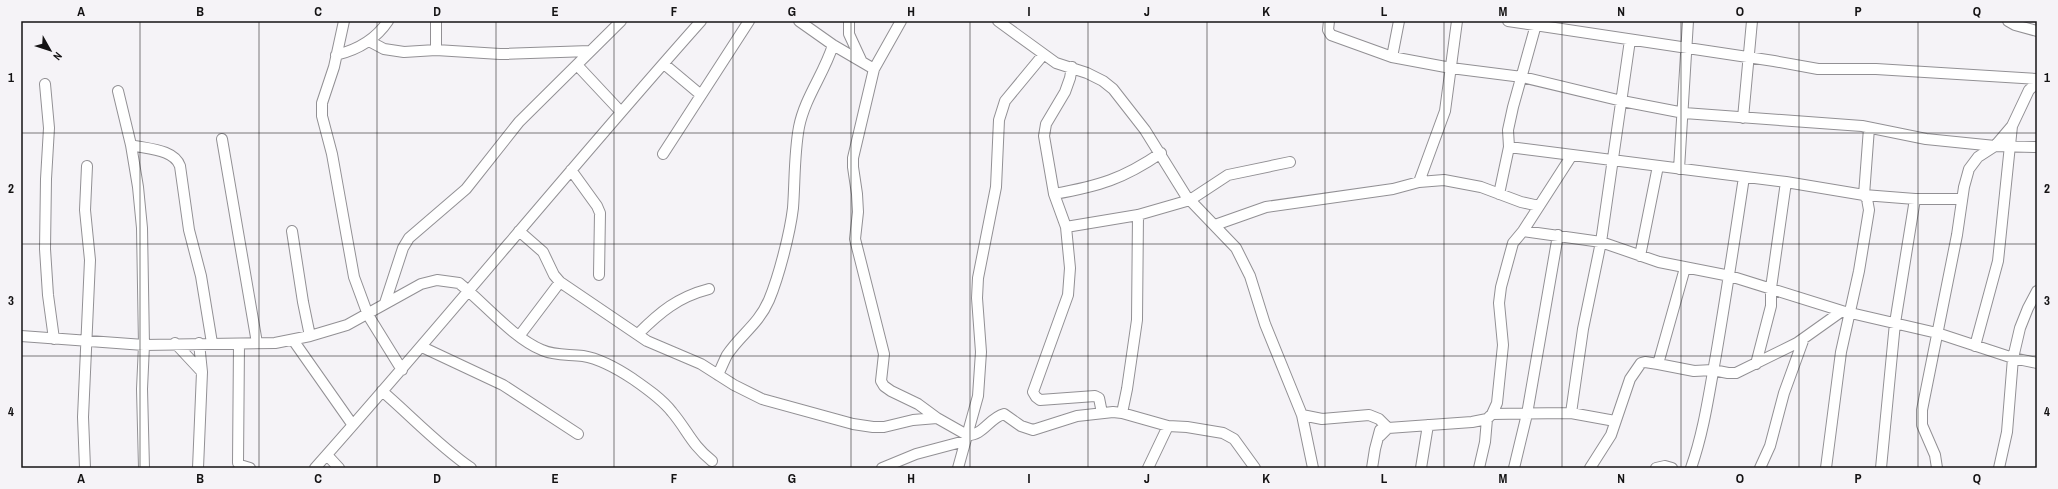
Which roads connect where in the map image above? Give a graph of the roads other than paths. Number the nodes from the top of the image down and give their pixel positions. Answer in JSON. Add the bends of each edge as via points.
{"nodes":[{"id":1,"x":344,"y":21,"type":"edge"},
{"id":2,"x":388,"y":21,"type":"edge"},
{"id":3,"x":436,"y":21,"type":"edge"},
{"id":4,"x":701,"y":21,"type":"edge"},
{"id":5,"x":749,"y":21,"type":"edge"},
{"id":6,"x":799,"y":21,"type":"edge"},
{"id":7,"x":850,"y":21,"type":"edge"},
{"id":8,"x":901,"y":21,"type":"edge"},
{"id":9,"x":998,"y":21,"type":"edge"},
{"id":10,"x":1329,"y":21,"type":"edge"},
{"id":11,"x":1399,"y":21,"type":"edge"},
{"id":12,"x":1457,"y":21,"type":"edge"},
{"id":13,"x":1508,"y":21,"type":"edge"},
{"id":14,"x":1688,"y":21,"type":"edge"},
{"id":15,"x":1752,"y":21,"type":"edge"},
{"id":16,"x":2008,"y":21,"type":"edge"},
{"id":17,"x":616,"y":23,"type":"edge"},
{"id":18,"x":1536,"y":24,"type":"edge"},
{"id":19,"x":2037,"y":31,"type":"edge"},
{"id":20,"x":369,"y":40,"type":"junction"},
{"id":21,"x":1630,"y":40,"type":"junction"},
{"id":22,"x":833,"y":45,"type":"junction"},
{"id":23,"x":1686,"y":48,"type":"junction"},
{"id":24,"x":436,"y":50,"type":"junction"},
{"id":25,"x":590,"y":51,"type":"junction"},
{"id":26,"x":336,"y":55,"type":"junction"},
{"id":27,"x":1043,"y":55,"type":"junction"},
{"id":28,"x":1392,"y":57,"type":"junction"},
{"id":29,"x":1749,"y":57,"type":"junction"},
{"id":30,"x":861,"y":60,"type":"junction"},
{"id":31,"x":664,"y":64,"type":"junction"},
{"id":32,"x":577,"y":65,"type":"junction"},
{"id":33,"x":1072,"y":67,"type":"junction"},
{"id":34,"x":1451,"y":68,"type":"junction"},
{"id":35,"x":874,"y":69,"type":"junction"},
{"id":36,"x":1522,"y":77,"type":"junction"},
{"id":37,"x":2037,"y":79,"type":"edge"},
{"id":38,"x":2037,"y":83,"type":"edge"},
{"id":39,"x":45,"y":84,"type":"dead end"},
{"id":40,"x":118,"y":91,"type":"dead end"},
{"id":41,"x":701,"y":95,"type":"junction"},
{"id":42,"x":1622,"y":101,"type":"junction"},
{"id":43,"x":621,"y":112,"type":"junction"},
{"id":44,"x":1684,"y":113,"type":"junction"},
{"id":45,"x":1743,"y":118,"type":"junction"},
{"id":46,"x":2012,"y":126,"type":"junction"},
{"id":47,"x":1870,"y":128,"type":"junction"},
{"id":48,"x":222,"y":139,"type":"dead end"},
{"id":49,"x":131,"y":145,"type":"junction"},
{"id":50,"x":1995,"y":146,"type":"junction"},
{"id":51,"x":2010,"y":146,"type":"junction"},
{"id":52,"x":1509,"y":147,"type":"junction"},
{"id":53,"x":2037,"y":147,"type":"edge"},
{"id":54,"x":1161,"y":153,"type":"junction"},
{"id":55,"x":662,"y":154,"type":"dead end"},
{"id":56,"x":1572,"y":155,"type":"junction"},
{"id":57,"x":1612,"y":161,"type":"junction"},
{"id":58,"x":1290,"y":162,"type":"dead end"},
{"id":59,"x":87,"y":166,"type":"dead end"},
{"id":60,"x":1658,"y":166,"type":"junction"},
{"id":61,"x":1679,"y":169,"type":"junction"},
{"id":62,"x":571,"y":170,"type":"junction"},
{"id":63,"x":1744,"y":177,"type":"junction"},
{"id":64,"x":1419,"y":182,"type":"junction"},
{"id":65,"x":1786,"y":182,"type":"junction"},
{"id":66,"x":1054,"y":194,"type":"junction"},
{"id":67,"x":1499,"y":194,"type":"junction"},
{"id":68,"x":1864,"y":194,"type":"junction"},
{"id":69,"x":1915,"y":199,"type":"junction"},
{"id":70,"x":1962,"y":199,"type":"junction"},
{"id":71,"x":1190,"y":200,"type":"junction"},
{"id":72,"x":1539,"y":206,"type":"junction"},
{"id":73,"x":1138,"y":215,"type":"junction"},
{"id":74,"x":1215,"y":225,"type":"junction"},
{"id":75,"x":1066,"y":227,"type":"junction"},
{"id":76,"x":292,"y":231,"type":"dead end"},
{"id":77,"x":519,"y":231,"type":"junction"},
{"id":78,"x":1523,"y":231,"type":"junction"},
{"id":79,"x":1558,"y":235,"type":"junction"},
{"id":80,"x":1601,"y":242,"type":"junction"},
{"id":81,"x":1640,"y":256,"type":"junction"},
{"id":82,"x":1685,"y":268,"type":"junction"},
{"id":83,"x":599,"y":275,"type":"dead end"},
{"id":84,"x":1730,"y":276,"type":"junction"},
{"id":85,"x":560,"y":282,"type":"junction"},
{"id":86,"x":1771,"y":288,"type":"junction"},
{"id":87,"x":709,"y":289,"type":"dead end"},
{"id":88,"x":469,"y":291,"type":"junction"},
{"id":89,"x":2037,"y":291,"type":"edge"},
{"id":90,"x":385,"y":303,"type":"junction"},
{"id":91,"x":1846,"y":312,"type":"junction"},
{"id":92,"x":368,"y":315,"type":"junction"},
{"id":93,"x":1895,"y":322,"type":"junction"},
{"id":94,"x":1937,"y":333,"type":"junction"},
{"id":95,"x":638,"y":334,"type":"junction"},
{"id":96,"x":520,"y":335,"type":"junction"},
{"id":97,"x":21,"y":336,"type":"edge"},
{"id":98,"x":310,"y":336,"type":"junction"},
{"id":99,"x":1804,"y":338,"type":"junction"},
{"id":100,"x":54,"y":339,"type":"junction"},
{"id":101,"x":293,"y":340,"type":"junction"},
{"id":102,"x":86,"y":342,"type":"junction"},
{"id":103,"x":175,"y":343,"type":"junction"},
{"id":104,"x":199,"y":343,"type":"junction"},
{"id":105,"x":212,"y":343,"type":"junction"},
{"id":106,"x":239,"y":344,"type":"junction"},
{"id":107,"x":257,"y":344,"type":"junction"},
{"id":108,"x":144,"y":345,"type":"junction"},
{"id":109,"x":1975,"y":346,"type":"junction"},
{"id":110,"x":422,"y":347,"type":"junction"},
{"id":111,"x":2013,"y":358,"type":"junction"},
{"id":112,"x":2037,"y":363,"type":"edge"},
{"id":113,"x":1658,"y":364,"type":"junction"},
{"id":114,"x":1756,"y":364,"type":"junction"},
{"id":115,"x":402,"y":370,"type":"junction"},
{"id":116,"x":1713,"y":370,"type":"junction"},
{"id":117,"x":202,"y":372,"type":"junction"},
{"id":118,"x":718,"y":374,"type":"junction"},
{"id":119,"x":382,"y":391,"type":"junction"},
{"id":120,"x":1102,"y":412,"type":"junction"},
{"id":121,"x":1122,"y":413,"type":"junction"},
{"id":122,"x":1571,"y":413,"type":"junction"},
{"id":123,"x":1527,"y":414,"type":"junction"},
{"id":124,"x":1302,"y":415,"type":"junction"},
{"id":125,"x":1489,"y":417,"type":"junction"},
{"id":126,"x":937,"y":418,"type":"junction"},
{"id":127,"x":1615,"y":421,"type":"junction"},
{"id":128,"x":352,"y":424,"type":"junction"},
{"id":129,"x":1385,"y":425,"type":"junction"},
{"id":130,"x":1428,"y":425,"type":"junction"},
{"id":131,"x":1168,"y":426,"type":"junction"},
{"id":132,"x":578,"y":434,"type":"dead end"},
{"id":133,"x":966,"y":438,"type":"junction"},
{"id":134,"x":327,"y":455,"type":"junction"},
{"id":135,"x":712,"y":461,"type":"dead end"},
{"id":136,"x":85,"y":468,"type":"edge"},
{"id":137,"x":144,"y":468,"type":"edge"},
{"id":138,"x":198,"y":468,"type":"edge"},
{"id":139,"x":250,"y":468,"type":"edge"},
{"id":140,"x":315,"y":468,"type":"edge"},
{"id":141,"x":339,"y":468,"type":"edge"},
{"id":142,"x":471,"y":468,"type":"edge"},
{"id":143,"x":882,"y":468,"type":"edge"},
{"id":144,"x":958,"y":468,"type":"edge"},
{"id":145,"x":1148,"y":468,"type":"edge"},
{"id":146,"x":1255,"y":468,"type":"edge"},
{"id":147,"x":1313,"y":468,"type":"edge"},
{"id":148,"x":1372,"y":468,"type":"edge"},
{"id":149,"x":1421,"y":468,"type":"edge"},
{"id":150,"x":1479,"y":468,"type":"edge"},
{"id":151,"x":1514,"y":468,"type":"edge"},
{"id":152,"x":1590,"y":468,"type":"edge"},
{"id":153,"x":1656,"y":468,"type":"edge"},
{"id":154,"x":1672,"y":468,"type":"edge"},
{"id":155,"x":1691,"y":468,"type":"edge"},
{"id":156,"x":1760,"y":468,"type":"edge"},
{"id":157,"x":1826,"y":468,"type":"edge"},
{"id":158,"x":1881,"y":468,"type":"edge"},
{"id":159,"x":1937,"y":468,"type":"edge"},
{"id":160,"x":1999,"y":468,"type":"edge"}],
"edges":[{"from":1,"to":26,"type":"street"},
{"from":2,"to":20,"type":"street"},
{"from":3,"to":24,"type":"street"},
{"from":4,"to":31,"type":"street"},
{"from":5,"to":41,"type":"street"},
{"from":6,"to":22,"type":"street"},
{"from":7,"to":30,"type":"street","via":[[849,34]]},
{"from":8,"to":35,"type":"street"},
{"from":9,"to":27,"type":"street"},
{"from":10,"to":28,"type":"street","via":[[1328,30],[1331,35]]},
{"from":11,"to":28,"type":"street"},
{"from":12,"to":34,"type":"street"},
{"from":13,"to":18,"type":"street"},
{"from":14,"to":23,"type":"street"},
{"from":15,"to":29,"type":"street"},
{"from":16,"to":19,"type":"street"},
{"from":17,"to":25,"type":"street"},
{"from":18,"to":21,"type":"street"},
{"from":18,"to":36,"type":"street"},
{"from":20,"to":24,"type":"street","via":[[384,49],[404,52]]},
{"from":20,"to":26,"type":"street","via":[[357,49]]},
{"from":21,"to":23,"type":"street"},
{"from":21,"to":42,"type":"street"},
{"from":22,"to":30,"type":"street"},
{"from":22,"to":118,"type":"street","via":[[826,65],[805,104],[802,116],[793,178],[791,223],[770,298],[751,330],[727,356]]},
{"from":23,"to":29,"type":"street"},
{"from":23,"to":44,"type":"street"},
{"from":24,"to":25,"type":"street","via":[[500,54]]},
{"from":25,"to":32,"type":"street"},
{"from":26,"to":92,"type":"street","via":[[321,109],[332,154],[354,277]]},
{"from":27,"to":33,"type":"street","via":[[1056,63]]},
{"from":27,"to":133,"type":"street","via":[[1005,101],[999,120],[996,187],[978,278],[981,352],[978,396]]},
{"from":28,"to":34,"type":"street"},
{"from":29,"to":37,"type":"street","via":[[1818,69],[1876,69]]},
{"from":29,"to":45,"type":"street"},
{"from":30,"to":35,"type":"street"},
{"from":31,"to":41,"type":"street"},
{"from":31,"to":43,"type":"street"},
{"from":32,"to":43,"type":"street"},
{"from":32,"to":90,"type":"street","via":[[519,122],[466,189],[409,238],[403,248]]},
{"from":33,"to":54,"type":"street","via":[[1103,81],[1113,89]]},
{"from":33,"to":66,"type":"street","via":[[1065,92],[1046,124],[1044,136]]},
{"from":34,"to":36,"type":"street"},
{"from":34,"to":64,"type":"street","via":[[1443,118]]},
{"from":35,"to":126,"type":"street","via":[[853,158],[858,212],[856,248],[865,274],[884,354],[881,381],[891,391],[918,404]]},
{"from":36,"to":42,"type":"street"},
{"from":36,"to":52,"type":"street","via":[[1508,130]]},
{"from":38,"to":46,"type":"street","via":[[2029,90]]},
{"from":39,"to":100,"type":"street","via":[[49,128],[46,249],[48,295]]},
{"from":40,"to":49,"type":"street"},
{"from":41,"to":55,"type":"street"},
{"from":42,"to":44,"type":"street"},
{"from":42,"to":57,"type":"street"},
{"from":43,"to":62,"type":"street"},
{"from":44,"to":45,"type":"street"},
{"from":44,"to":61,"type":"street"},
{"from":45,"to":47,"type":"street"},
{"from":46,"to":50,"type":"street"},
{"from":46,"to":51,"type":"street"},
{"from":47,"to":50,"type":"street","via":[[1926,139]]},
{"from":47,"to":68,"type":"street"},
{"from":48,"to":107,"type":"street"},
{"from":49,"to":105,"type":"street","via":[[170,154],[178,159]]},
{"from":49,"to":108,"type":"street","via":[[142,228]]},
{"from":50,"to":51,"type":"street"},
{"from":50,"to":70,"type":"street","via":[[1978,157],[1969,169]]},
{"from":51,"to":53,"type":"street"},
{"from":51,"to":109,"type":"street","via":[[1998,261]]},
{"from":52,"to":56,"type":"street"},
{"from":52,"to":67,"type":"street"},
{"from":54,"to":66,"type":"street","via":[[1116,180]]},
{"from":54,"to":71,"type":"street"},
{"from":56,"to":57,"type":"street"},
{"from":56,"to":72,"type":"street"},
{"from":57,"to":60,"type":"street"},
{"from":57,"to":80,"type":"street"},
{"from":58,"to":71,"type":"street","via":[[1228,175]]},
{"from":59,"to":102,"type":"street","via":[[85,210],[90,260]]},
{"from":60,"to":61,"type":"street"},
{"from":60,"to":81,"type":"street"},
{"from":61,"to":63,"type":"street"},
{"from":62,"to":77,"type":"street"},
{"from":62,"to":83,"type":"street","via":[[600,213]]},
{"from":63,"to":65,"type":"street"},
{"from":63,"to":84,"type":"street"},
{"from":64,"to":67,"type":"street","via":[[1463,182]]},
{"from":64,"to":74,"type":"street","via":[[1266,207]]},
{"from":65,"to":68,"type":"street"},
{"from":65,"to":86,"type":"street"},
{"from":66,"to":75,"type":"street"},
{"from":67,"to":72,"type":"street"},
{"from":68,"to":69,"type":"street"},
{"from":68,"to":91,"type":"street","via":[[1869,210]]},
{"from":69,"to":70,"type":"street"},
{"from":69,"to":93,"type":"street"},
{"from":70,"to":94,"type":"street"},
{"from":71,"to":73,"type":"street"},
{"from":71,"to":74,"type":"street"},
{"from":72,"to":78,"type":"street"},
{"from":73,"to":75,"type":"street"},
{"from":73,"to":121,"type":"street","via":[[1137,320]]},
{"from":74,"to":124,"type":"street","via":[[1236,248],[1250,276],[1265,324]]},
{"from":75,"to":120,"type":"street","via":[[1070,268],[1068,295],[1033,392],[1040,400],[1095,396],[1099,398]]},
{"from":76,"to":98,"type":"street"},
{"from":77,"to":85,"type":"street","via":[[544,252]]},
{"from":77,"to":88,"type":"street"},
{"from":78,"to":79,"type":"street"},
{"from":78,"to":125,"type":"street","via":[[1513,244],[1501,286],[1499,303],[1503,345],[1497,403]]},
{"from":79,"to":80,"type":"street"},
{"from":79,"to":123,"type":"street"},
{"from":80,"to":81,"type":"street"},
{"from":80,"to":122,"type":"street","via":[[1583,329]]},
{"from":81,"to":82,"type":"street"},
{"from":82,"to":84,"type":"street"},
{"from":82,"to":113,"type":"street"},
{"from":84,"to":86,"type":"street"},
{"from":84,"to":116,"type":"street"},
{"from":85,"to":95,"type":"street"},
{"from":85,"to":96,"type":"street"},
{"from":86,"to":91,"type":"street"},
{"from":86,"to":114,"type":"street","via":[[1771,306]]},
{"from":87,"to":95,"type":"street","via":[[681,298]]},
{"from":88,"to":90,"type":"street","via":[[459,283],[437,280],[421,284]]},
{"from":88,"to":96,"type":"street"},
{"from":88,"to":110,"type":"street"},
{"from":89,"to":111,"type":"street","via":[[2020,328]]},
{"from":90,"to":92,"type":"street"},
{"from":91,"to":93,"type":"street"},
{"from":91,"to":99,"type":"street"},
{"from":91,"to":157,"type":"street"},
{"from":92,"to":98,"type":"street","via":[[347,325]]},
{"from":92,"to":115,"type":"street"},
{"from":93,"to":94,"type":"street"},
{"from":93,"to":158,"type":"street"},
{"from":94,"to":109,"type":"street"},
{"from":94,"to":159,"type":"street","via":[[1922,410],[1922,425],[1935,455]]},
{"from":95,"to":118,"type":"street"},
{"from":96,"to":135,"type":"street","via":[[541,350],[602,362],[633,379],[664,404],[691,441]]},
{"from":97,"to":100,"type":"street"},
{"from":98,"to":101,"type":"street"},
{"from":99,"to":114,"type":"street"},
{"from":99,"to":156,"type":"street","via":[[1784,393],[1770,446]]},
{"from":100,"to":102,"type":"street"},
{"from":101,"to":107,"type":"street"},
{"from":101,"to":128,"type":"street"},
{"from":102,"to":108,"type":"street"},
{"from":102,"to":136,"type":"street","via":[[83,417]]},
{"from":103,"to":104,"type":"street"},
{"from":103,"to":108,"type":"street"},
{"from":103,"to":117,"type":"street"},
{"from":104,"to":105,"type":"street"},
{"from":104,"to":117,"type":"street"},
{"from":105,"to":106,"type":"street"},
{"from":106,"to":107,"type":"street"},
{"from":106,"to":139,"type":"street","via":[[238,462]]},
{"from":108,"to":137,"type":"street"},
{"from":109,"to":111,"type":"street"},
{"from":110,"to":115,"type":"street"},
{"from":110,"to":132,"type":"street","via":[[503,385]]},
{"from":111,"to":112,"type":"street"},
{"from":111,"to":160,"type":"street","via":[[2007,432]]},
{"from":113,"to":116,"type":"street","via":[[1694,371]]},
{"from":113,"to":127,"type":"street","via":[[1645,362],[1637,366]]},
{"from":114,"to":116,"type":"street","via":[[1736,373]]},
{"from":115,"to":119,"type":"street"},
{"from":116,"to":155,"type":"street","via":[[1700,441]]},
{"from":117,"to":138,"type":"street"},
{"from":118,"to":126,"type":"street","via":[[762,399],[853,424],[884,427],[913,420]]},
{"from":119,"to":128,"type":"street"},
{"from":119,"to":142,"type":"street","via":[[445,449]]},
{"from":120,"to":121,"type":"street"},
{"from":120,"to":133,"type":"street","via":[[1076,416],[1032,430],[1004,414],[992,420],[978,433]]},
{"from":121,"to":131,"type":"street"},
{"from":122,"to":123,"type":"street"},
{"from":122,"to":127,"type":"street"},
{"from":123,"to":125,"type":"street"},
{"from":123,"to":151,"type":"street"},
{"from":124,"to":129,"type":"street","via":[[1322,419],[1369,415]]},
{"from":124,"to":147,"type":"street"},
{"from":125,"to":130,"type":"street"},
{"from":125,"to":150,"type":"street"},
{"from":126,"to":133,"type":"street"},
{"from":127,"to":152,"type":"street","via":[[1611,435]]},
{"from":128,"to":134,"type":"street"},
{"from":129,"to":130,"type":"street"},
{"from":129,"to":148,"type":"street","via":[[1375,449]]},
{"from":130,"to":149,"type":"street"},
{"from":131,"to":145,"type":"street"},
{"from":131,"to":146,"type":"street","via":[[1223,433],[1234,439]]},
{"from":133,"to":143,"type":"street"},
{"from":133,"to":144,"type":"street"},
{"from":134,"to":140,"type":"street"},
{"from":134,"to":141,"type":"street"},
{"from":153,"to":154,"type":"street"}]}
